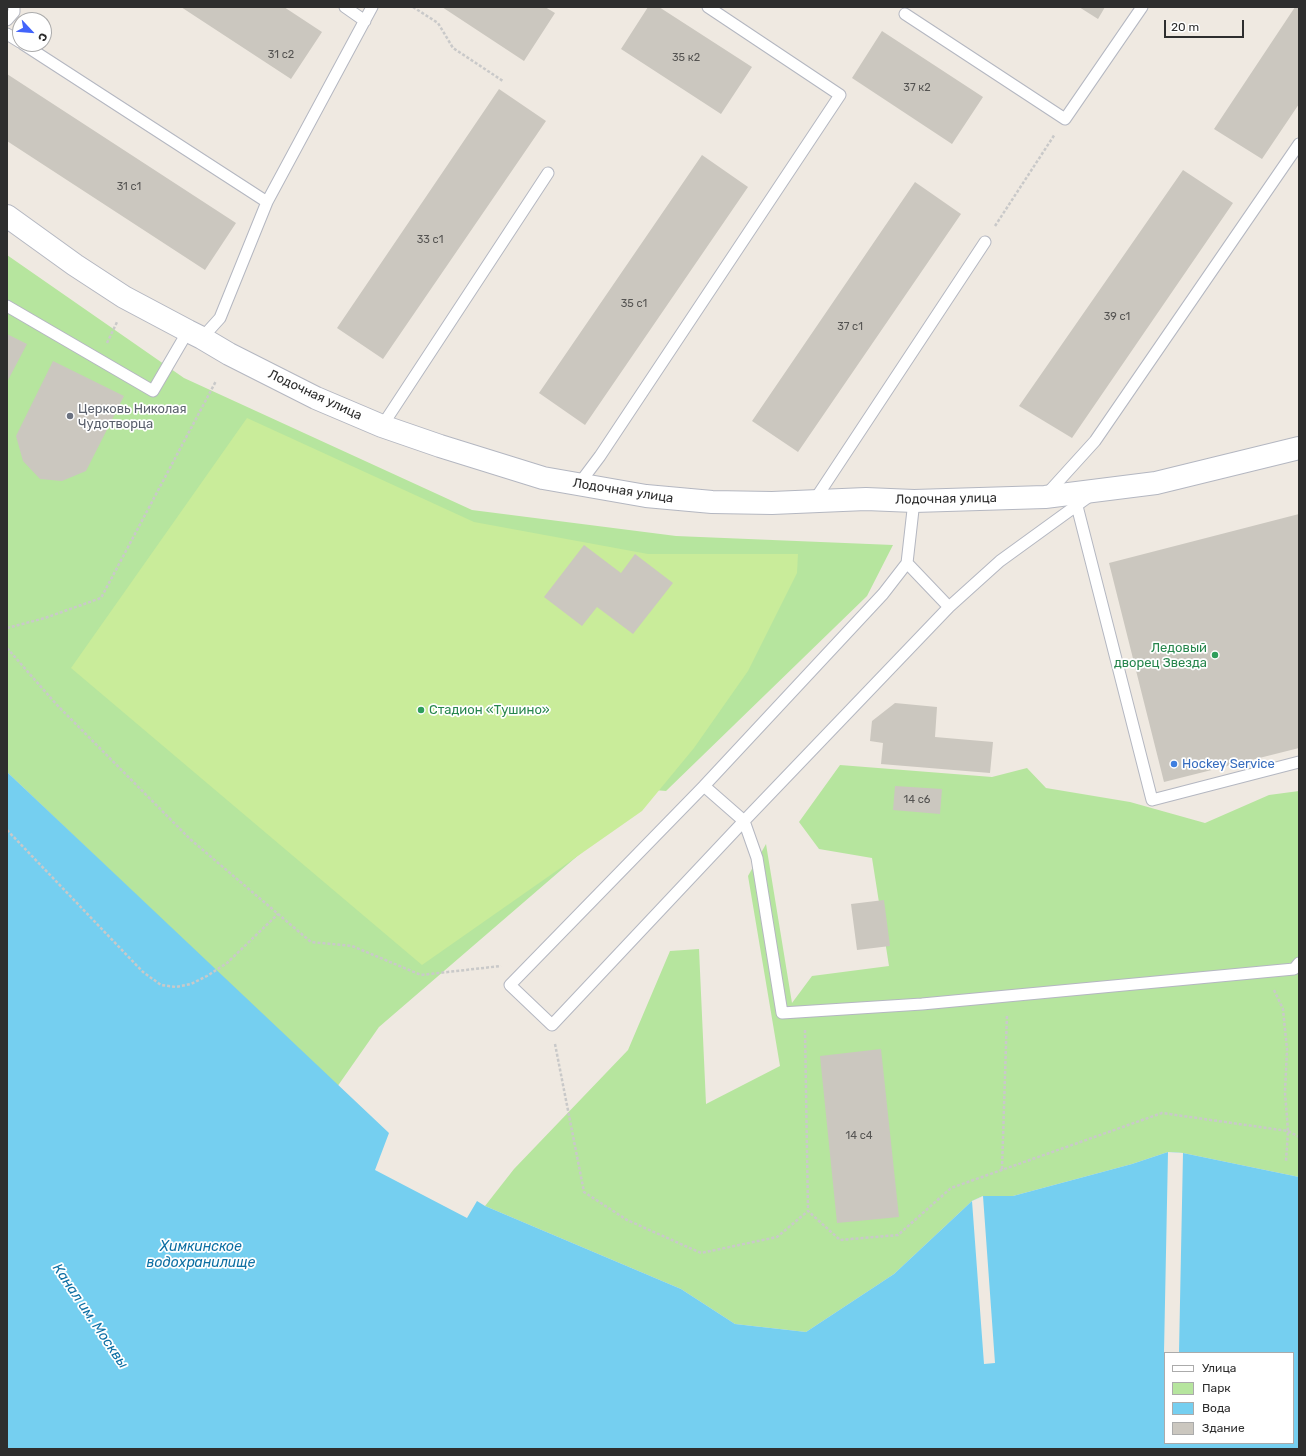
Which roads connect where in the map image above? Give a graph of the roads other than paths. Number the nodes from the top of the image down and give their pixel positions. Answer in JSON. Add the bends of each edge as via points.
{"nodes":[{"id":1,"x":14,"y":7,"type":"edge"},
{"id":2,"x":345,"y":7,"type":"edge"},
{"id":3,"x":372,"y":7,"type":"edge"},
{"id":4,"x":708,"y":7,"type":"edge"},
{"id":5,"x":1142,"y":7,"type":"edge"},
{"id":6,"x":905,"y":14,"type":"dead end"},
{"id":7,"x":7,"y":20,"type":"edge"},
{"id":8,"x":365,"y":21,"type":"junction"},
{"id":9,"x":35,"y":52,"type":"edge"},
{"id":10,"x":1299,"y":144,"type":"edge"},
{"id":11,"x":548,"y":174,"type":"dead end"},
{"id":12,"x":267,"y":202,"type":"junction"},
{"id":13,"x":7,"y":216,"type":"edge"},
{"id":14,"x":985,"y":242,"type":"road end"},
{"id":15,"x":7,"y":306,"type":"edge"},
{"id":16,"x":195,"y":335,"type":"junction"},
{"id":17,"x":382,"y":426,"type":"junction"},
{"id":18,"x":1299,"y":448,"type":"edge"},
{"id":19,"x":579,"y":484,"type":"junction"},
{"id":20,"x":1098,"y":490,"type":"junction"},
{"id":21,"x":1044,"y":497,"type":"junction"},
{"id":22,"x":814,"y":501,"type":"junction"},
{"id":23,"x":914,"y":501,"type":"junction"},
{"id":24,"x":1077,"y":506,"type":"junction"},
{"id":25,"x":907,"y":563,"type":"junction"},
{"id":26,"x":949,"y":607,"type":"junction"},
{"id":27,"x":1299,"y":762,"type":"edge"},
{"id":28,"x":704,"y":786,"type":"junction"},
{"id":29,"x":744,"y":821,"type":"junction"},
{"id":30,"x":1299,"y":963,"type":"edge"}],
"edges":[{"from":1,"to":7,"type":"lane","via":[[14,12]]},
{"from":2,"to":8,"type":"lane"},
{"from":3,"to":8,"type":"lane"},
{"from":4,"to":19,"type":"lane","via":[[840,95]]},
{"from":5,"to":6,"type":"lane","via":[[1065,119]]},
{"from":8,"to":12,"type":"lane"},
{"from":9,"to":12,"type":"lane"},
{"from":10,"to":21,"type":"lane","via":[[1095,440]]},
{"from":11,"to":17,"type":"lane"},
{"from":12,"to":16,"type":"lane","via":[[220,318]]},
{"from":13,"to":16,"type":"street","name":"Лодочная улица","via":[[74,265]]},
{"from":14,"to":22,"type":"lane"},
{"from":15,"to":16,"type":"lane","via":[[153,391]]},
{"from":16,"to":17,"type":"street","name":"Лодочная улица","via":[[316,398]]},
{"from":17,"to":19,"type":"street","name":"Лодочная улица","via":[[544,478]]},
{"from":18,"to":20,"type":"street","name":"Лодочная улица","via":[[1156,483]]},
{"from":19,"to":22,"type":"street","name":"Лодочная улица","via":[[646,496],[712,502]]},
{"from":20,"to":21,"type":"street","name":"Лодочная улица"},
{"from":20,"to":24,"type":"lane"},
{"from":21,"to":23,"type":"street","name":"Лодочная улица"},
{"from":22,"to":23,"type":"street","name":"Лодочная улица"},
{"from":23,"to":25,"type":"lane"},
{"from":24,"to":26,"type":"lane","via":[[1000,561]]},
{"from":24,"to":27,"type":"lane","via":[[1152,800]]},
{"from":25,"to":26,"type":"lane"},
{"from":25,"to":28,"type":"lane","via":[[883,594]]},
{"from":26,"to":29,"type":"lane"},
{"from":28,"to":29,"type":"lane"},
{"from":28,"to":29,"type":"lane","via":[[510,985],[552,1025]]},
{"from":29,"to":30,"type":"lane","via":[[757,858],[782,1013],[922,1004],[1266,971],[1294,968]]}]}
